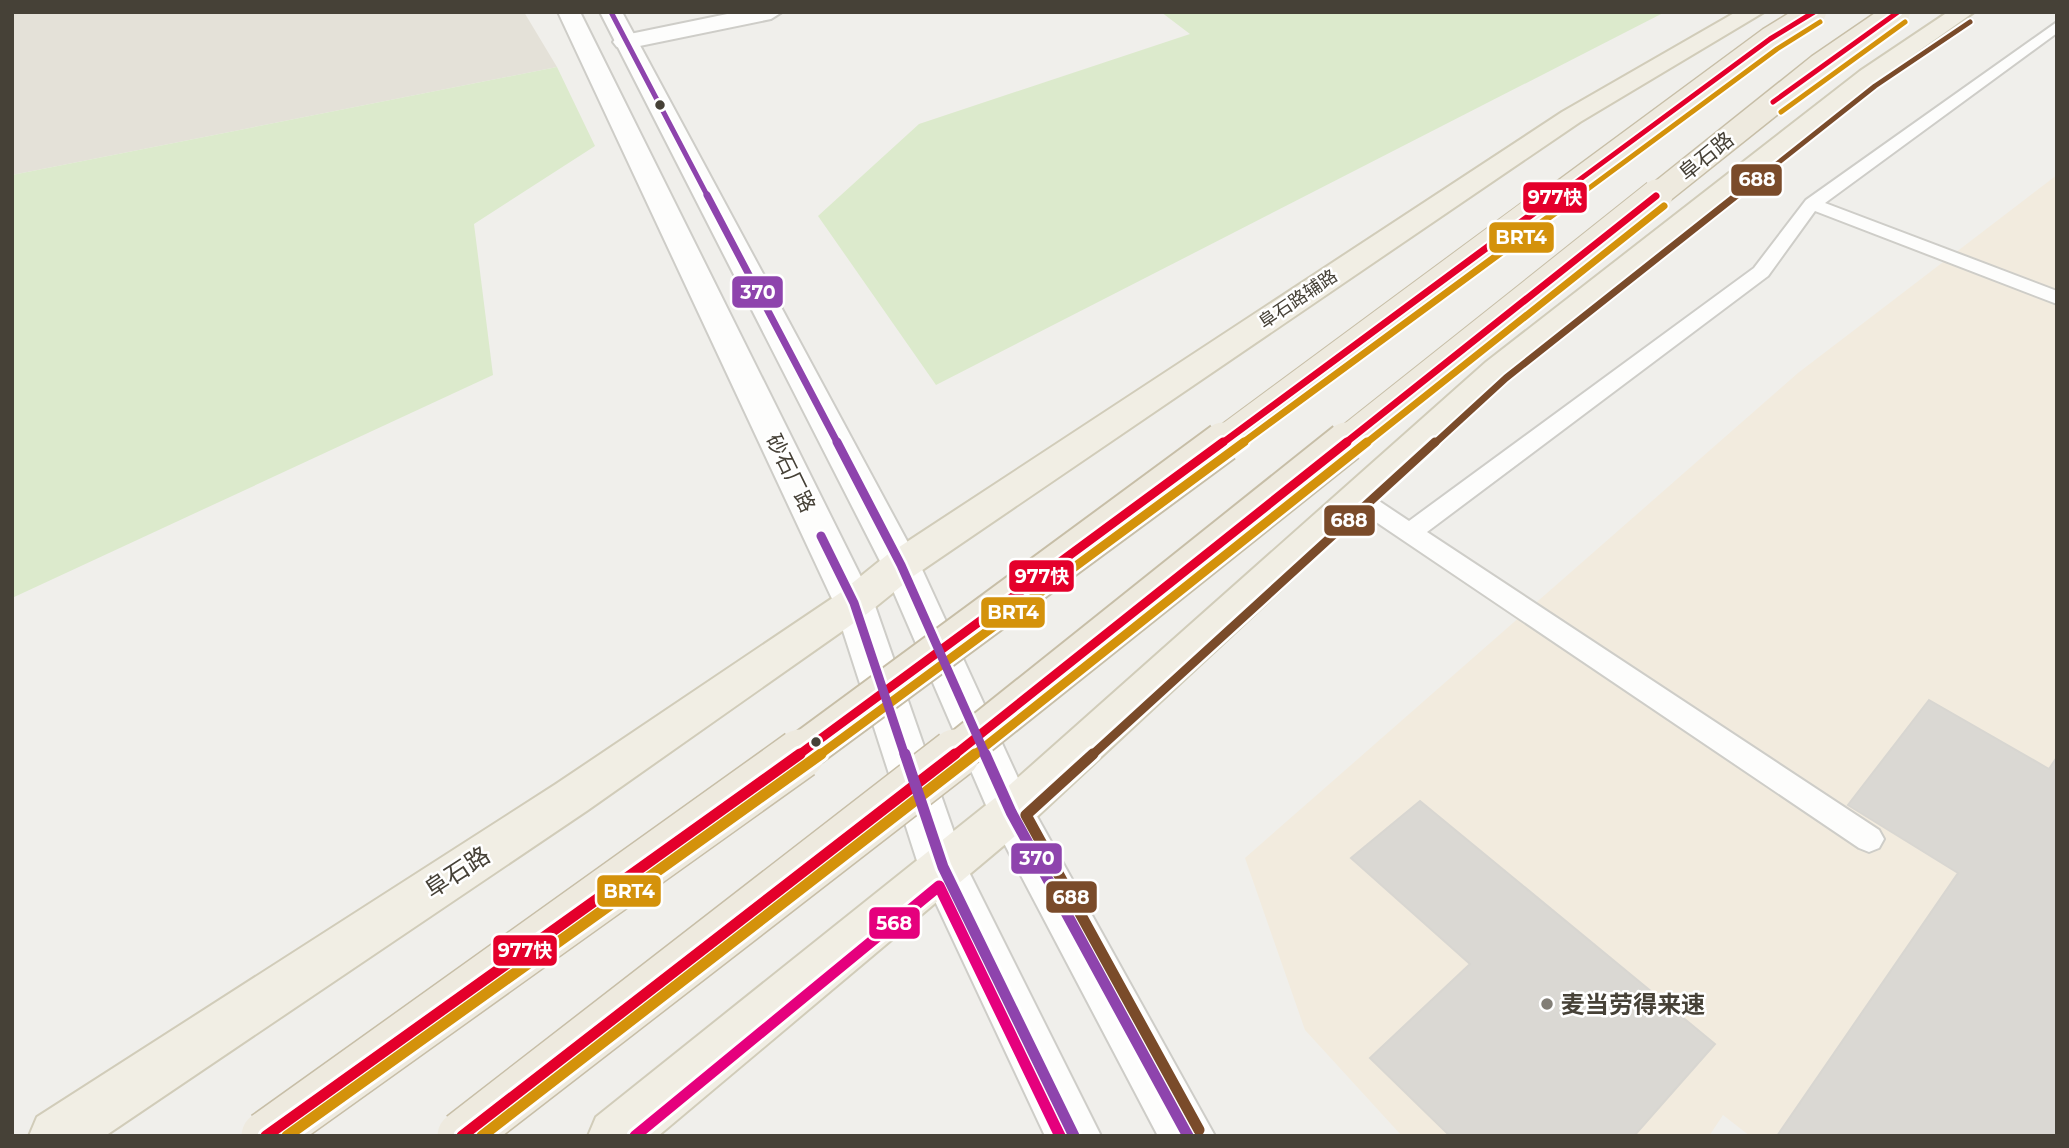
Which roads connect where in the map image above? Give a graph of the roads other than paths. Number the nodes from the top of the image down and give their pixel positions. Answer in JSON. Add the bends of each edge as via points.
{"nodes":[{"id":1,"x":569,"y":12,"type":"edge"},
{"id":2,"x":771,"y":12,"type":"edge"},
{"id":3,"x":1753,"y":12,"type":"edge"},
{"id":4,"x":1814,"y":12,"type":"edge"},
{"id":5,"x":1898,"y":12,"type":"edge"},
{"id":6,"x":1964,"y":12,"type":"edge"},
{"id":7,"x":2057,"y":26,"type":"edge"},
{"id":8,"x":618,"y":27,"type":"edge"},
{"id":9,"x":1812,"y":204,"type":"junction"},
{"id":10,"x":2057,"y":298,"type":"edge"},
{"id":11,"x":1356,"y":497,"type":"junction"},
{"id":12,"x":1411,"y":532,"type":"junction"},
{"id":13,"x":901,"y":565,"type":"junction"},
{"id":14,"x":854,"y":603,"type":"junction"},
{"id":15,"x":1011,"y":812,"type":"junction"},
{"id":16,"x":1869,"y":839,"type":"dead end"},
{"id":17,"x":943,"y":867,"type":"junction"},
{"id":18,"x":56,"y":1136,"type":"edge"},
{"id":19,"x":266,"y":1136,"type":"edge"},
{"id":20,"x":462,"y":1136,"type":"edge"},
{"id":21,"x":615,"y":1136,"type":"edge"},
{"id":22,"x":1074,"y":1136,"type":"edge"},
{"id":23,"x":1188,"y":1136,"type":"edge"}],
"edges":[{"from":1,"to":14,"type":"street","name":"砂石厂路"},
{"from":2,"to":8,"type":"street"},
{"from":3,"to":13,"type":"main road","name":"阜石路辅路","via":[[1572,117]]},
{"from":4,"to":19,"type":"highway","bridge":true,"via":[[1770,39],[829,733]]},
{"from":5,"to":20,"type":"highway","name":"阜石路","bridge":true,"via":[[1819,66],[923,780]]},
{"from":6,"to":11,"type":"main road","name":"阜石路","via":[[1868,76],[1498,369]]},
{"from":7,"to":9,"type":"lane"},
{"from":8,"to":13,"type":"street"},
{"from":9,"to":10,"type":"lane"},
{"from":9,"to":12,"type":"lane","via":[[1761,272]]},
{"from":11,"to":12,"type":"lane"},
{"from":11,"to":15,"type":"main road","name":"阜石路"},
{"from":12,"to":16,"type":"lane"},
{"from":13,"to":14,"type":"main road","name":"阜石路辅路"},
{"from":13,"to":15,"type":"street"},
{"from":14,"to":17,"type":"street","name":"砂石厂路"},
{"from":14,"to":18,"type":"main road","name":"阜石路","via":[[572,797]]},
{"from":15,"to":17,"type":"main road","name":"阜石路"},
{"from":15,"to":23,"type":"street"},
{"from":17,"to":21,"type":"main road","name":"阜石路"},
{"from":17,"to":22,"type":"street","name":"砂石厂路"}]}
